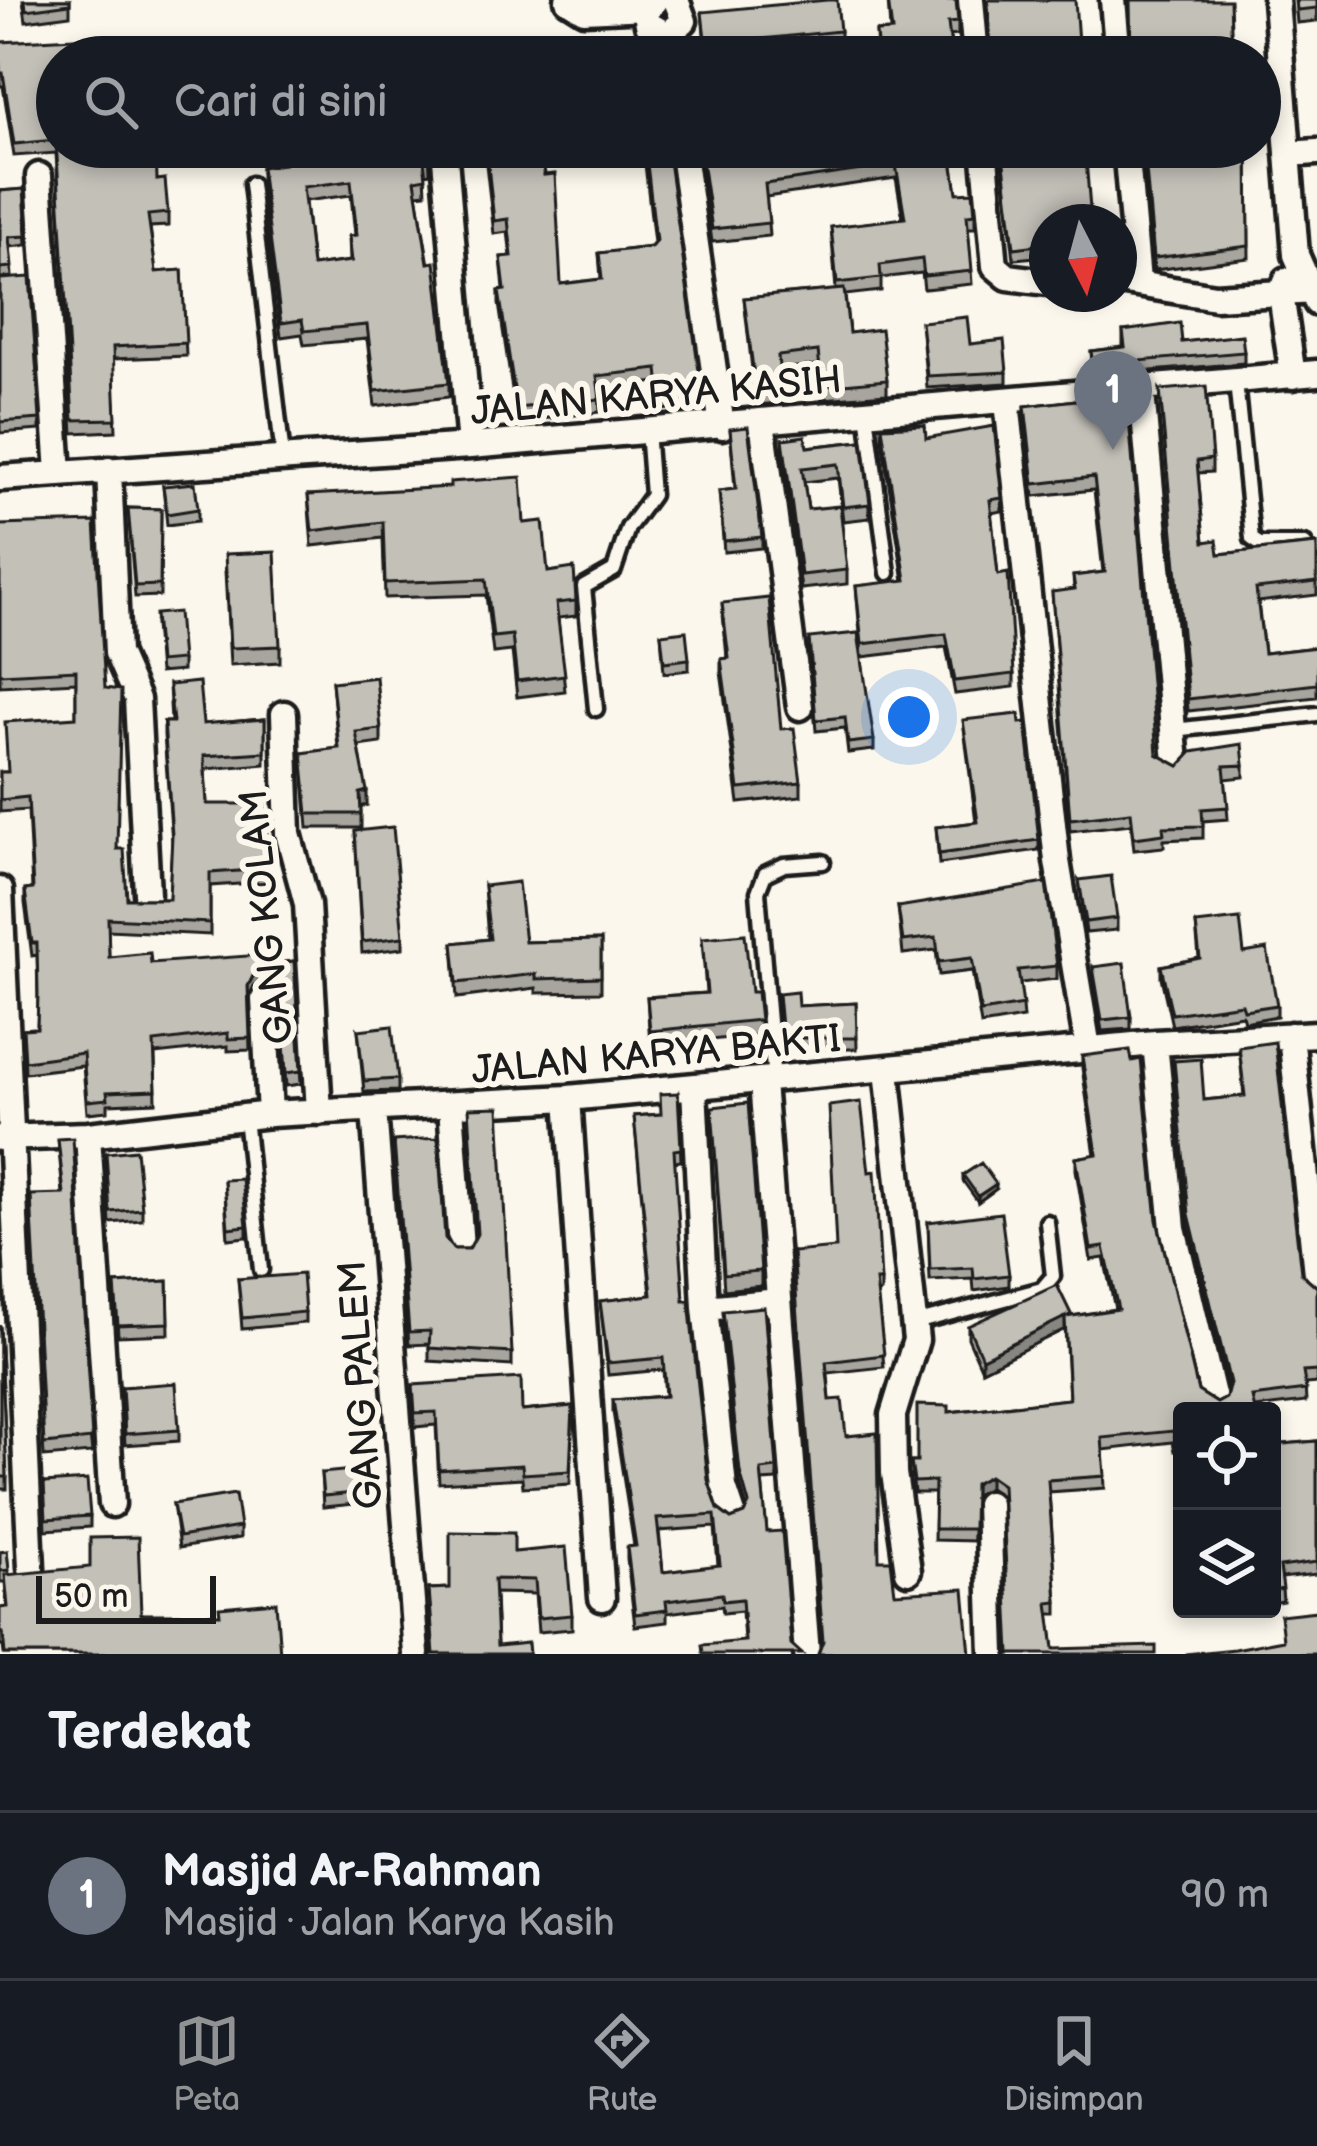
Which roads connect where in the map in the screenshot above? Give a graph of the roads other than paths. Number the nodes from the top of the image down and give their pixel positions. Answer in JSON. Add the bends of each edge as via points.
{"nodes":[{"id":1,"x":568,"y":0,"type":"edge"},
{"id":2,"x":971,"y":0,"type":"edge"},
{"id":3,"x":1113,"y":0,"type":"edge"},
{"id":4,"x":1276,"y":0,"type":"edge"},
{"id":5,"x":684,"y":1,"type":"edge"},
{"id":6,"x":651,"y":3,"type":"edge"},
{"id":7,"x":658,"y":36,"type":"edge"},
{"id":8,"x":675,"y":36,"type":"edge"},
{"id":9,"x":974,"y":36,"type":"edge"},
{"id":10,"x":1116,"y":36,"type":"edge"},
{"id":11,"x":1279,"y":36,"type":"edge"},
{"id":12,"x":1281,"y":64,"type":"edge"},
{"id":13,"x":1317,"y":152,"type":"edge"},
{"id":14,"x":1288,"y":154,"type":"junction"},
{"id":15,"x":446,"y":168,"type":"edge"},
{"id":16,"x":685,"y":168,"type":"edge"},
{"id":17,"x":986,"y":168,"type":"edge"},
{"id":18,"x":1126,"y":168,"type":"edge"},
{"id":19,"x":39,"y":176,"type":"dead end"},
{"id":20,"x":251,"y":184,"type":"dead end"},
{"id":21,"x":1127,"y":204,"type":"edge"},
{"id":22,"x":1296,"y":255,"type":"junction"},
{"id":23,"x":1029,"y":281,"type":"edge"},
{"id":24,"x":1137,"y":283,"type":"edge"},
{"id":25,"x":1281,"y":294,"type":"junction"},
{"id":26,"x":1316,"y":297,"type":"edge"},
{"id":27,"x":1305,"y":374,"type":"edge"},
{"id":28,"x":1236,"y":382,"type":"junction"},
{"id":29,"x":1142,"y":393,"type":"junction"},
{"id":30,"x":1007,"y":402,"type":"junction"},
{"id":31,"x":867,"y":413,"type":"junction"},
{"id":32,"x":762,"y":422,"type":"junction"},
{"id":33,"x":722,"y":426,"type":"junction"},
{"id":34,"x":647,"y":429,"type":"junction"},
{"id":35,"x":470,"y":446,"type":"junction"},
{"id":36,"x":284,"y":457,"type":"junction"},
{"id":37,"x":109,"y":470,"type":"junction"},
{"id":38,"x":59,"y":472,"type":"junction"},
{"id":39,"x":0,"y":478,"type":"edge"},
{"id":40,"x":1305,"y":544,"type":"edge"},
{"id":41,"x":888,"y":573,"type":"dead end"},
{"id":42,"x":800,"y":707,"type":"dead end"},
{"id":43,"x":596,"y":709,"type":"dead end"},
{"id":44,"x":284,"y":714,"type":"dead end"},
{"id":45,"x":1317,"y":714,"type":"edge"},
{"id":46,"x":1174,"y":730,"type":"junction"},
{"id":47,"x":1176,"y":762,"type":"edge"},
{"id":48,"x":823,"y":862,"type":"dead end"},
{"id":49,"x":0,"y":890,"type":"edge"},
{"id":50,"x":147,"y":894,"type":"edge"},
{"id":51,"x":263,"y":999,"type":"dead end"},
{"id":52,"x":1304,"y":1034,"type":"edge"},
{"id":53,"x":1155,"y":1043,"type":"junction"},
{"id":54,"x":1088,"y":1048,"type":"junction"},
{"id":55,"x":886,"y":1070,"type":"junction"},
{"id":56,"x":768,"y":1082,"type":"junction"},
{"id":57,"x":694,"y":1088,"type":"junction"},
{"id":58,"x":568,"y":1098,"type":"junction"},
{"id":59,"x":451,"y":1106,"type":"junction"},
{"id":60,"x":374,"y":1110,"type":"junction"},
{"id":61,"x":319,"y":1112,"type":"junction"},
{"id":62,"x":258,"y":1116,"type":"junction"},
{"id":63,"x":88,"y":1135,"type":"junction"},
{"id":64,"x":6,"y":1137,"type":"edge"},
{"id":65,"x":1047,"y":1222,"type":"dead end"},
{"id":66,"x":1314,"y":1230,"type":"edge"},
{"id":67,"x":461,"y":1248,"type":"edge"},
{"id":68,"x":261,"y":1270,"type":"dead end"},
{"id":69,"x":1317,"y":1283,"type":"edge"},
{"id":70,"x":778,"y":1301,"type":"junction"},
{"id":71,"x":705,"y":1308,"type":"junction"},
{"id":72,"x":914,"y":1323,"type":"junction"},
{"id":73,"x":1214,"y":1399,"type":"edge"},
{"id":74,"x":112,"y":1504,"type":"dead end"},
{"id":75,"x":988,"y":1504,"type":"dead end"},
{"id":76,"x":734,"y":1514,"type":"edge"},
{"id":77,"x":32,"y":1568,"type":"edge"},
{"id":78,"x":908,"y":1571,"type":"dead end"},
{"id":79,"x":602,"y":1598,"type":"dead end"},
{"id":80,"x":416,"y":1654,"type":"edge"},
{"id":81,"x":807,"y":1654,"type":"edge"},
{"id":82,"x":993,"y":1654,"type":"edge"}],
"edges":[{"from":1,"to":6,"type":"street","via":[[584,10]]},
{"from":2,"to":9,"type":"street"},
{"from":3,"to":10,"type":"street"},
{"from":4,"to":11,"type":"street"},
{"from":5,"to":8,"type":"street"},
{"from":6,"to":7,"type":"street"},
{"from":12,"to":14,"type":"street"},
{"from":13,"to":14,"type":"street"},
{"from":14,"to":22,"type":"street"},
{"from":15,"to":35,"type":"street"},
{"from":16,"to":33,"type":"street"},
{"from":17,"to":23,"type":"street","via":[[995,266]]},
{"from":18,"to":21,"type":"street"},
{"from":19,"to":38,"type":"street"},
{"from":20,"to":36,"type":"lane"},
{"from":22,"to":25,"type":"street"},
{"from":22,"to":26,"type":"street"},
{"from":24,"to":25,"type":"street","via":[[1198,296]]},
{"from":25,"to":26,"type":"street"},
{"from":25,"to":27,"type":"street"},
{"from":27,"to":28,"type":"street","name":"JALAN KARYA KASIH"},
{"from":28,"to":29,"type":"street","name":"JALAN KARYA KASIH"},
{"from":28,"to":40,"type":"lane","via":[[1252,539]]},
{"from":29,"to":30,"type":"street","name":"JALAN KARYA KASIH"},
{"from":29,"to":46,"type":"street"},
{"from":30,"to":31,"type":"street","name":"JALAN KARYA KASIH"},
{"from":30,"to":54,"type":"street","via":[[1057,860]]},
{"from":31,"to":32,"type":"street","name":"JALAN KARYA KASIH"},
{"from":31,"to":41,"type":"lane"},
{"from":32,"to":33,"type":"street","name":"JALAN KARYA KASIH"},
{"from":32,"to":42,"type":"street"},
{"from":33,"to":34,"type":"street","name":"JALAN KARYA KASIH"},
{"from":34,"to":35,"type":"street","name":"JALAN KARYA KASIH"},
{"from":34,"to":43,"type":"lane","via":[[652,495],[628,528],[611,575],[584,587]]},
{"from":35,"to":36,"type":"street","name":"JALAN KARYA KASIH"},
{"from":36,"to":37,"type":"street","name":"JALAN KARYA KASIH"},
{"from":37,"to":38,"type":"street","name":"JALAN KARYA KASIH"},
{"from":37,"to":50,"type":"street","via":[[118,653],[137,699]]},
{"from":38,"to":39,"type":"street","name":"JALAN KARYA KASIH"},
{"from":44,"to":61,"type":"street","name":"GANG KOLAM","via":[[288,833],[308,904]]},
{"from":45,"to":46,"type":"lane"},
{"from":46,"to":47,"type":"street"},
{"from":48,"to":56,"type":"lane","via":[[784,865],[765,874],[758,892]]},
{"from":49,"to":64,"type":"street"},
{"from":51,"to":62,"type":"street"},
{"from":52,"to":53,"type":"street","name":"JALAN KARYA BAKTI"},
{"from":52,"to":66,"type":"street"},
{"from":53,"to":54,"type":"street","name":"JALAN KARYA BAKTI"},
{"from":53,"to":73,"type":"street","via":[[1170,1208]]},
{"from":54,"to":55,"type":"street","name":"JALAN KARYA BAKTI"},
{"from":55,"to":56,"type":"street","name":"JALAN KARYA BAKTI"},
{"from":55,"to":72,"type":"street"},
{"from":56,"to":57,"type":"street","name":"JALAN KARYA BAKTI"},
{"from":56,"to":70,"type":"street"},
{"from":57,"to":58,"type":"street","name":"JALAN KARYA BAKTI"},
{"from":57,"to":71,"type":"street"},
{"from":58,"to":59,"type":"street","name":"JALAN KARYA BAKTI"},
{"from":58,"to":79,"type":"street"},
{"from":59,"to":60,"type":"street","name":"JALAN KARYA BAKTI"},
{"from":59,"to":67,"type":"street"},
{"from":60,"to":61,"type":"street","name":"JALAN KARYA BAKTI"},
{"from":60,"to":80,"type":"street","name":"GANG PALEM"},
{"from":61,"to":62,"type":"street","name":"JALAN KARYA BAKTI"},
{"from":62,"to":63,"type":"street","name":"JALAN KARYA BAKTI"},
{"from":62,"to":68,"type":"lane"},
{"from":63,"to":64,"type":"street","name":"JALAN KARYA BAKTI"},
{"from":63,"to":74,"type":"street"},
{"from":64,"to":77,"type":"street"},
{"from":65,"to":72,"type":"lane","via":[[1052,1276],[1042,1289]]},
{"from":66,"to":69,"type":"street"},
{"from":70,"to":71,"type":"street"},
{"from":70,"to":81,"type":"street"},
{"from":71,"to":76,"type":"street","via":[[724,1487]]},
{"from":72,"to":78,"type":"street","via":[[916,1353],[893,1415]]},
{"from":75,"to":82,"type":"street"}]}
